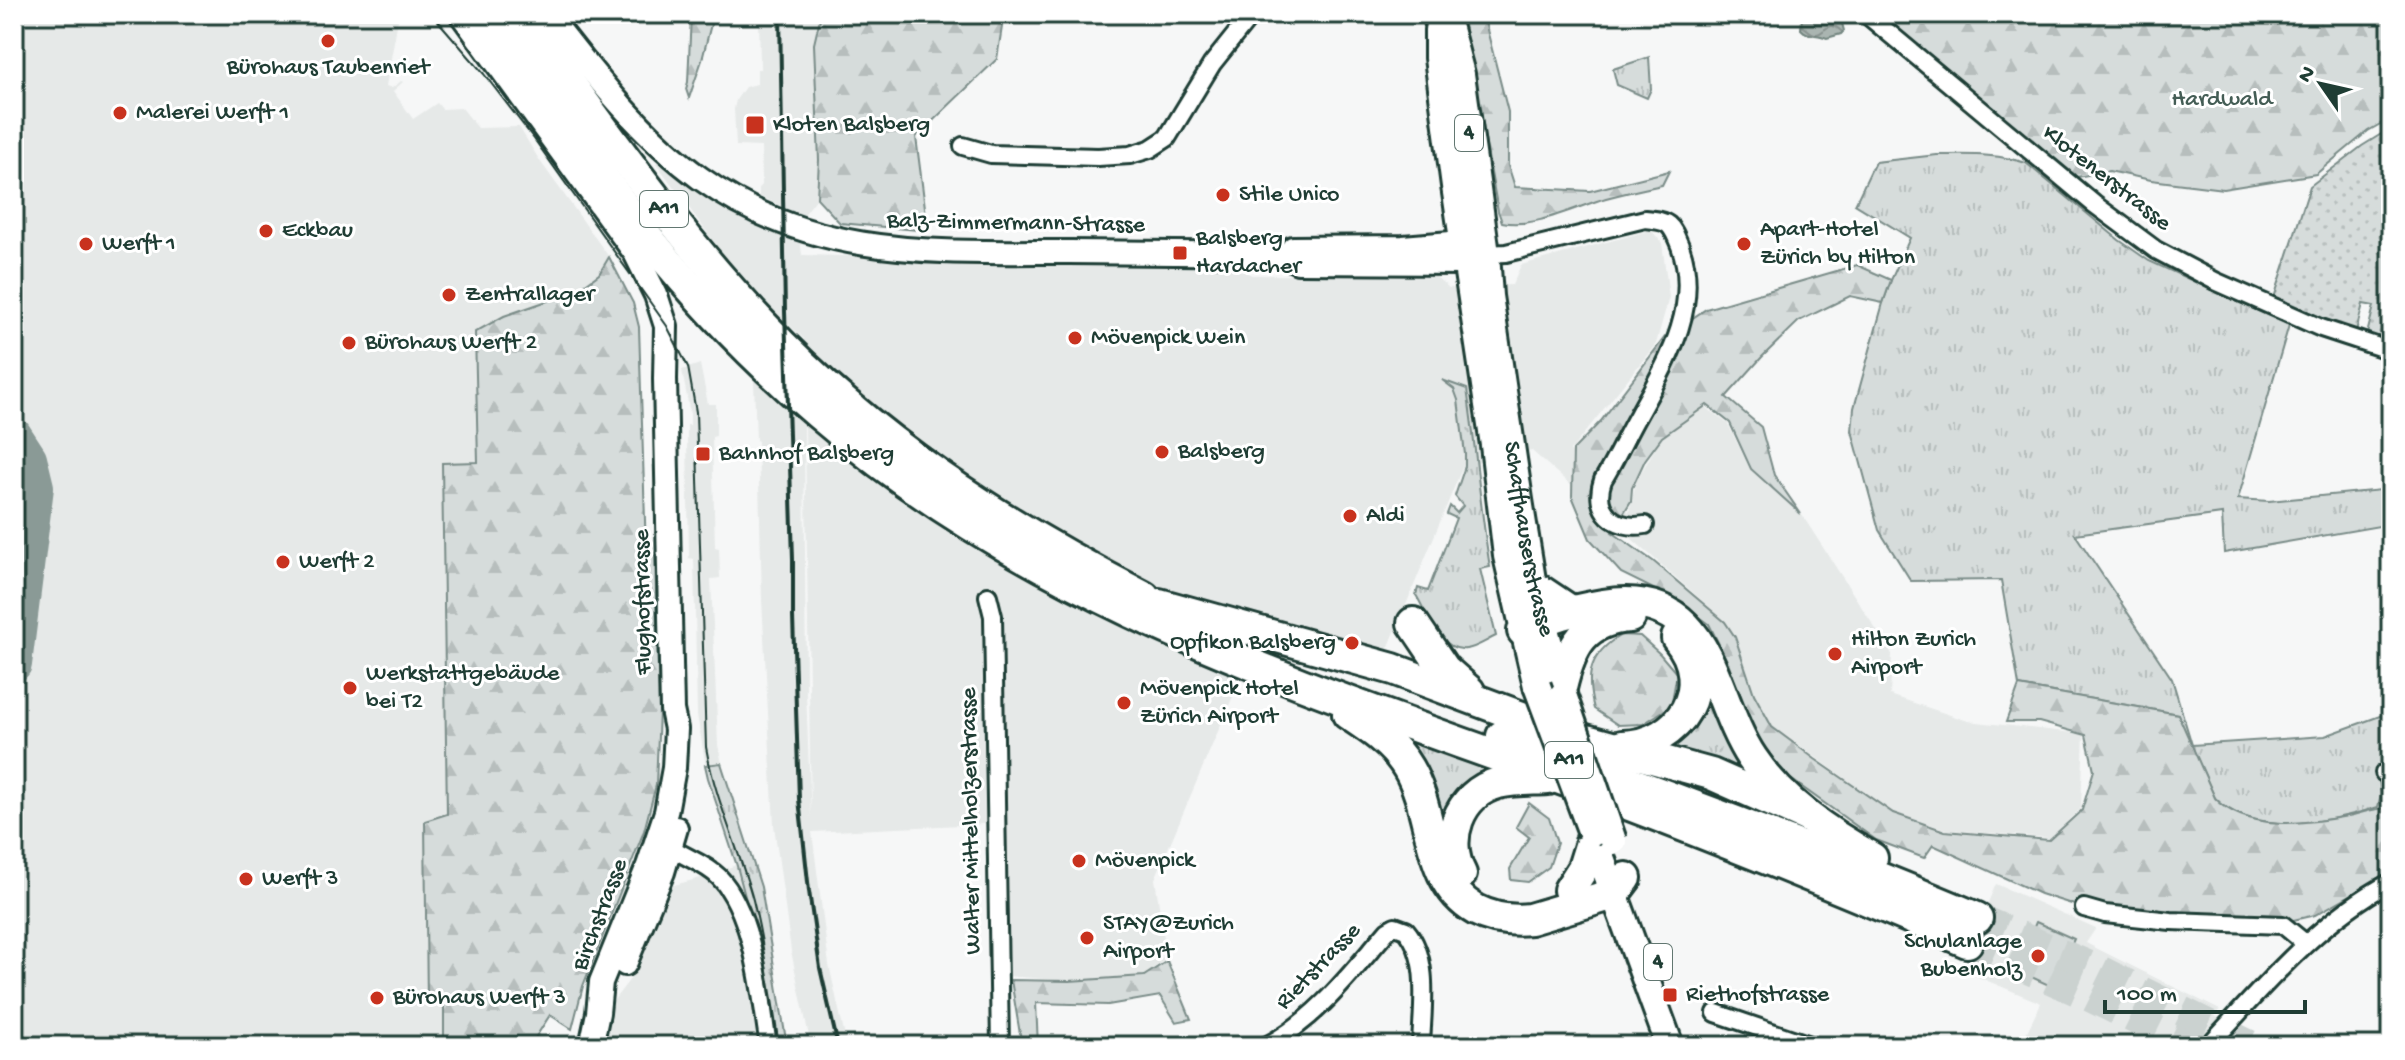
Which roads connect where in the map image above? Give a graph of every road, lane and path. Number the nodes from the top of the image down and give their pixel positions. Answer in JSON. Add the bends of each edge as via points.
{"nodes":[{"id":1,"x":461,"y":14,"type":"edge"},
{"id":2,"x":486,"y":14,"type":"edge"},
{"id":3,"x":519,"y":14,"type":"edge"},
{"id":4,"x":547,"y":14,"type":"edge"},
{"id":5,"x":1252,"y":14,"type":"edge"},
{"id":6,"x":1438,"y":14,"type":"edge"},
{"id":7,"x":1445,"y":14,"type":"edge"},
{"id":8,"x":1866,"y":14,"type":"edge"},
{"id":9,"x":963,"y":146,"type":"dead end"},
{"id":10,"x":1472,"y":253,"type":"junction"},
{"id":11,"x":2391,"y":351,"type":"edge"},
{"id":12,"x":1645,"y":525,"type":"dead end"},
{"id":13,"x":1533,"y":586,"type":"joint"},
{"id":14,"x":988,"y":596,"type":"dead end"},
{"id":15,"x":1159,"y":604,"type":"junction"},
{"id":16,"x":1599,"y":623,"type":"junction"},
{"id":17,"x":1544,"y":624,"type":"junction"},
{"id":18,"x":1393,"y":669,"type":"junction"},
{"id":19,"x":1310,"y":689,"type":"junction"},
{"id":20,"x":1553,"y":690,"type":"junction"},
{"id":21,"x":1490,"y":706,"type":"junction"},
{"id":22,"x":1612,"y":746,"type":"junction"},
{"id":23,"x":1558,"y":779,"type":"junction"},
{"id":24,"x":1806,"y":816,"type":"junction"},
{"id":25,"x":1599,"y":837,"type":"junction"},
{"id":26,"x":665,"y":843,"type":"junction"},
{"id":27,"x":2391,"y":882,"type":"edge"},
{"id":28,"x":1616,"y":883,"type":"junction"},
{"id":29,"x":1569,"y":890,"type":"junction"},
{"id":30,"x":2084,"y":908,"type":"dead end"},
{"id":31,"x":1974,"y":925,"type":"junction"},
{"id":32,"x":2305,"y":943,"type":"junction"},
{"id":33,"x":1716,"y":1013,"type":"dead end"},
{"id":34,"x":591,"y":1046,"type":"edge"},
{"id":35,"x":769,"y":1046,"type":"edge"},
{"id":36,"x":1000,"y":1046,"type":"edge"},
{"id":37,"x":1266,"y":1046,"type":"edge"},
{"id":38,"x":1421,"y":1046,"type":"edge"},
{"id":39,"x":1670,"y":1046,"type":"edge"},
{"id":40,"x":1688,"y":1046,"type":"edge"},
{"id":41,"x":1813,"y":1046,"type":"edge"},
{"id":42,"x":2208,"y":1046,"type":"edge"}],
"edges":[{"from":1,"to":26,"type":"main road","name":"Flughofstrasse","via":[[635,253],[666,326],[676,729]]},
{"from":2,"to":19,"type":"highway","number":"A11","via":[[697,296],[837,430],[935,503],[1057,576]]},
{"from":3,"to":15,"type":"highway","number":"A11","via":[[695,248],[762,325],[829,388],[957,489],[1070,558]]},
{"from":4,"to":10,"type":"main road","name":"Balz-Zimmermann-Strasse","via":[[618,102],[672,156],[718,190],[769,216],[850,242],[931,251],[1281,254],[1298,262]]},
{"from":5,"to":9,"type":"street","via":[[1212,64],[1167,138],[1150,149],[1098,157],[991,154]]},
{"from":6,"to":10,"type":"main road","name":"Schaffhauserstrasse","number":"4","via":[[1438,58]]},
{"from":7,"to":10,"type":"main road","name":"Schaffhauserstrasse","number":"4","via":[[1461,74]]},
{"from":8,"to":11,"type":"street","name":"Klotenerstrasse","via":[[2156,250],[2321,328]]},
{"from":10,"to":12,"type":"street","via":[[1506,253],[1645,219],[1663,220],[1673,228],[1687,289],[1676,344],[1599,492],[1612,520],[1630,527]]},
{"from":10,"to":13,"type":"main road","name":"Schaffhauserstrasse","number":"4","via":[[1489,296]]},
{"from":10,"to":17,"type":"main road","name":"Schaffhauserstrasse","number":"4","via":[[1507,556]]},
{"from":13,"to":17,"type":"highway"},
{"from":14,"to":36,"type":"street","name":"Walter Mittelholzerstrasse","via":[[993,616],[998,803]]},
{"from":15,"to":18,"type":"highway"},
{"from":15,"to":31,"type":"highway","number":"A11","via":[[1330,674],[1712,811],[1887,880]]},
{"from":16,"to":17,"type":"highway"},
{"from":16,"to":20,"type":"highway","via":[[1576,646]]},
{"from":16,"to":22,"type":"highway","via":[[1633,617],[1666,628],[1686,650],[1693,680],[1686,712],[1666,733],[1644,743]]},
{"from":17,"to":20,"type":"main road","name":"Schaffhauserstrasse","number":"4"},
{"from":17,"to":24,"type":"highway","via":[[1629,602],[1679,619],[1708,656],[1752,759]]},
{"from":18,"to":21,"type":"highway"},
{"from":18,"to":21,"type":"highway","via":[[1415,648],[1413,623],[1455,681]]},
{"from":19,"to":23,"type":"highway","number":"A11"},
{"from":19,"to":28,"type":"highway","via":[[1382,738],[1403,759],[1420,794],[1442,871],[1470,906],[1517,920],[1541,916]]},
{"from":20,"to":25,"type":"main road","name":"Schaffhauserstrasse","number":"4","bridge":true},
{"from":21,"to":22,"type":"highway"},
{"from":22,"to":24,"type":"highway","via":[[1711,774]]},
{"from":23,"to":29,"type":"highway","via":[[1498,783],[1479,792],[1456,821],[1453,853],[1467,884],[1493,902],[1524,905]]},
{"from":23,"to":31,"type":"highway","number":"A11","via":[[1782,865]]},
{"from":24,"to":31,"type":"highway"},
{"from":25,"to":28,"type":"main road","name":"Schaffhauserstrasse","number":"4"},
{"from":25,"to":29,"type":"highway"},
{"from":26,"to":34,"type":"main road","name":"Birchstrasse","via":[[617,982],[598,1013]]},
{"from":26,"to":35,"type":"street","via":[[720,878],[737,903],[752,950]]},
{"from":27,"to":32,"type":"street"},
{"from":28,"to":29,"type":"highway"},
{"from":28,"to":39,"type":"main road","name":"Schaffhauserstrasse","number":"4"},
{"from":28,"to":40,"type":"main road","name":"Schaffhauserstrasse","number":"4"},
{"from":30,"to":32,"type":"street","via":[[2171,921],[2283,925]]},
{"from":32,"to":42,"type":"street"},
{"from":33,"to":41,"type":"street"},
{"from":37,"to":38,"type":"street","name":"Rietstrasse","via":[[1327,1001],[1395,926],[1406,930],[1417,947]]}]}
